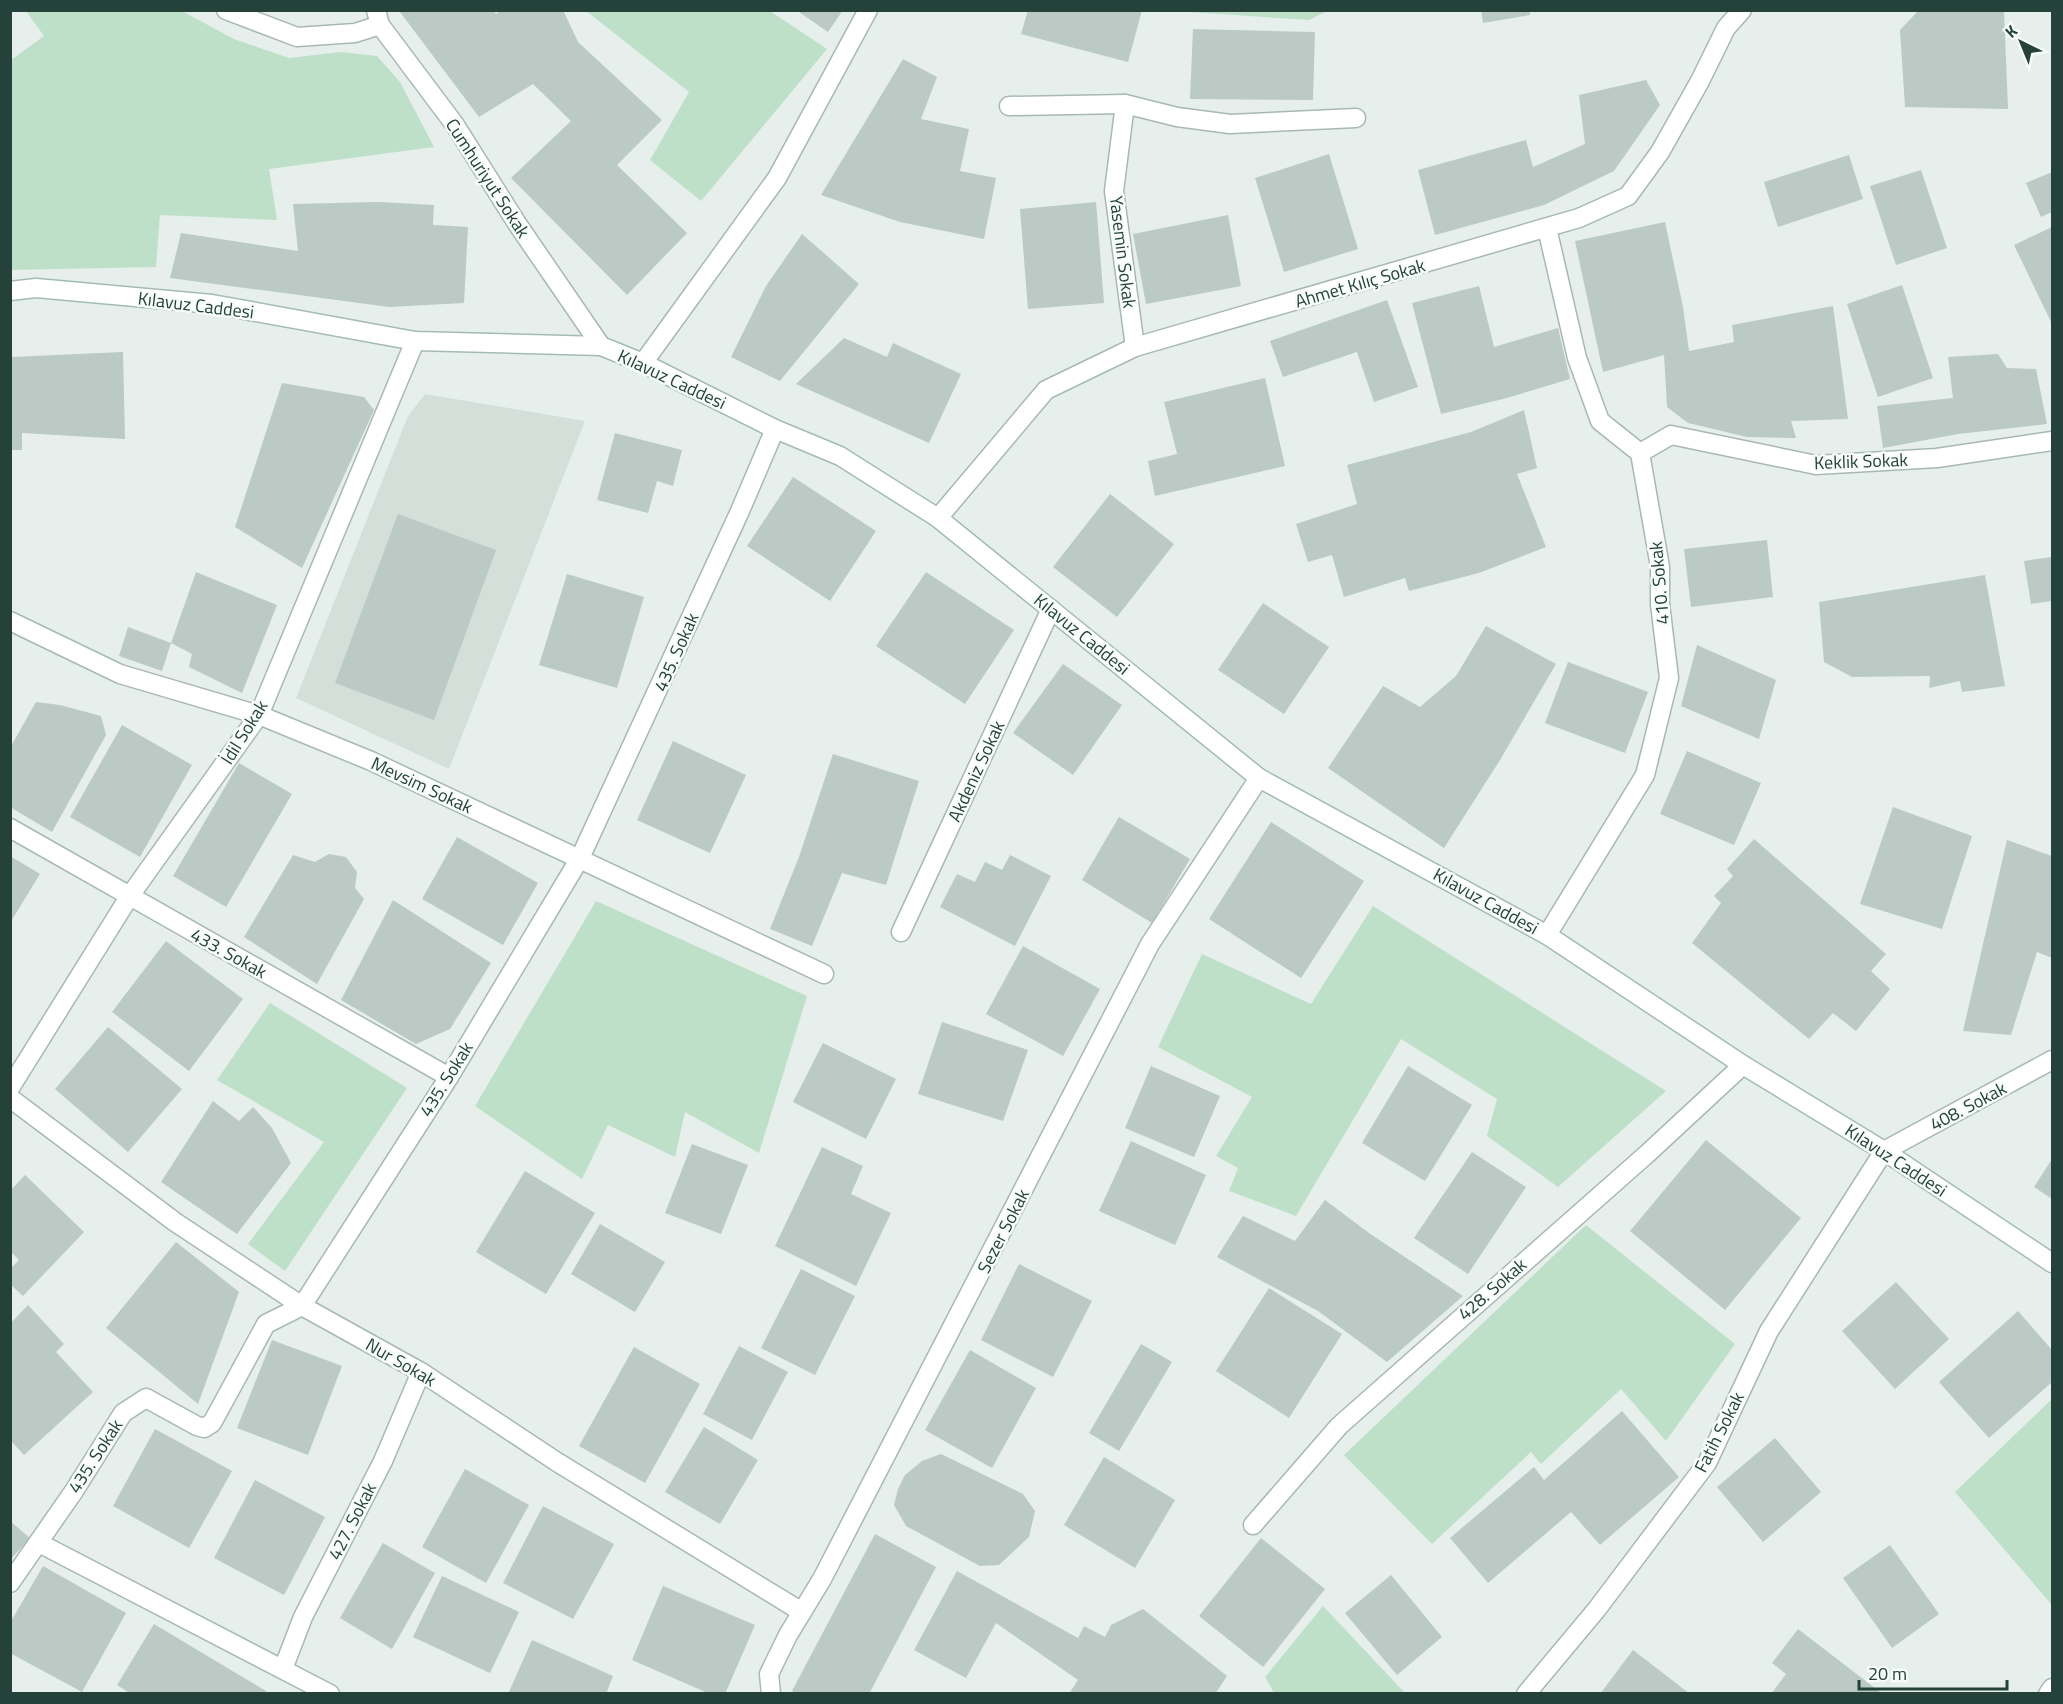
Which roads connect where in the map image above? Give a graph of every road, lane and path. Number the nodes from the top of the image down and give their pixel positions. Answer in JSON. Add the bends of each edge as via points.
{"nodes":[{"id":1,"x":226,"y":10,"type":"edge"},
{"id":2,"x":868,"y":10,"type":"edge"},
{"id":3,"x":1742,"y":10,"type":"edge"},
{"id":4,"x":378,"y":18,"type":"edge"},
{"id":5,"x":1125,"y":104,"type":"junction"},
{"id":6,"x":1009,"y":106,"type":"dead end"},
{"id":7,"x":1356,"y":118,"type":"dead end"},
{"id":8,"x":1547,"y":228,"type":"junction"},
{"id":9,"x":10,"y":291,"type":"edge"},
{"id":10,"x":415,"y":341,"type":"junction"},
{"id":11,"x":602,"y":346,"type":"junction"},
{"id":12,"x":1134,"y":347,"type":"junction"},
{"id":13,"x":643,"y":363,"type":"junction"},
{"id":14,"x":775,"y":429,"type":"junction"},
{"id":15,"x":2052,"y":441,"type":"edge"},
{"id":16,"x":1640,"y":453,"type":"junction"},
{"id":17,"x":938,"y":518,"type":"junction"},
{"id":18,"x":1051,"y":609,"type":"junction"},
{"id":19,"x":10,"y":621,"type":"edge"},
{"id":20,"x":259,"y":715,"type":"junction"},
{"id":21,"x":1259,"y":778,"type":"junction"},
{"id":22,"x":10,"y":828,"type":"edge"},
{"id":23,"x":580,"y":858,"type":"junction"},
{"id":24,"x":129,"y":897,"type":"junction"},
{"id":25,"x":902,"y":933,"type":"dead end"},
{"id":26,"x":1547,"y":935,"type":"junction"},
{"id":27,"x":824,"y":974,"type":"dead end"},
{"id":28,"x":2052,"y":1060,"type":"edge"},
{"id":29,"x":1743,"y":1065,"type":"junction"},
{"id":30,"x":449,"y":1077,"type":"junction"},
{"id":31,"x":10,"y":1088,"type":"edge"},
{"id":32,"x":10,"y":1098,"type":"edge"},
{"id":33,"x":1884,"y":1151,"type":"junction"},
{"id":34,"x":2052,"y":1263,"type":"edge"},
{"id":35,"x":303,"y":1306,"type":"junction"},
{"id":36,"x":421,"y":1372,"type":"junction"},
{"id":37,"x":1253,"y":1525,"type":"dead end"},
{"id":38,"x":39,"y":1544,"type":"junction"},
{"id":39,"x":10,"y":1583,"type":"edge"},
{"id":40,"x":802,"y":1612,"type":"junction"},
{"id":41,"x":283,"y":1669,"type":"junction"},
{"id":42,"x":2052,"y":1688,"type":"edge"},
{"id":43,"x":330,"y":1694,"type":"edge"},
{"id":44,"x":771,"y":1694,"type":"edge"},
{"id":45,"x":1526,"y":1694,"type":"edge"},
{"id":46,"x":2048,"y":1694,"type":"edge"}],
"edges":[{"from":1,"to":4,"type":"street","via":[[297,37],[355,33]]},
{"from":2,"to":13,"type":"street","via":[[777,178]]},
{"from":3,"to":8,"type":"street","name":"Ahmet Kılıç Sokak","via":[[1726,28],[1660,152],[1628,196]]},
{"from":4,"to":11,"type":"street","name":"Cumhuriyut Sokak","via":[[455,125]]},
{"from":5,"to":6,"type":"street"},
{"from":5,"to":7,"type":"street","via":[[1177,117],[1230,124]]},
{"from":5,"to":12,"type":"street","name":"Yasemin Sokak","via":[[1114,192]]},
{"from":8,"to":12,"type":"street","name":"Ahmet Kılıç Sokak"},
{"from":8,"to":16,"type":"street","via":[[1577,358],[1600,421]]},
{"from":9,"to":10,"type":"street","name":"Kılavuz Caddesi","via":[[36,288],[212,304]]},
{"from":10,"to":11,"type":"street","name":"Kılavuz Caddesi"},
{"from":10,"to":20,"type":"street","name":"İdil Sokak"},
{"from":11,"to":13,"type":"street","name":"Kılavuz Caddesi"},
{"from":12,"to":17,"type":"street","name":"Ahmet Kılıç Sokak","via":[[1046,390]]},
{"from":13,"to":14,"type":"street","name":"Kılavuz Caddesi"},
{"from":14,"to":17,"type":"street","name":"Kılavuz Caddesi","via":[[840,456]]},
{"from":14,"to":23,"type":"street","name":"435. Sokak"},
{"from":15,"to":16,"type":"street","name":"Keklik Sokak","via":[[1937,458],[1816,465],[1671,435]]},
{"from":16,"to":26,"type":"street","name":"410. Sokak","via":[[1660,567],[1669,678],[1645,775]]},
{"from":17,"to":18,"type":"street","name":"Kılavuz Caddesi"},
{"from":18,"to":21,"type":"street","name":"Kılavuz Caddesi"},
{"from":18,"to":25,"type":"street","name":"Akdeniz Sokak"},
{"from":19,"to":20,"type":"street","name":"Mevsim Sokak","via":[[120,674]]},
{"from":20,"to":23,"type":"street","name":"Mevsim Sokak","via":[[371,761]]},
{"from":20,"to":24,"type":"street","name":"İdil Sokak"},
{"from":21,"to":26,"type":"street","name":"Kılavuz Caddesi"},
{"from":21,"to":40,"type":"street","name":"Sezer Sokak","via":[[1150,944],[828,1569]]},
{"from":22,"to":24,"type":"street","name":"433. Sokak"},
{"from":23,"to":27,"type":"street","name":"Mevsim Sokak"},
{"from":23,"to":30,"type":"street","name":"435. Sokak"},
{"from":24,"to":30,"type":"street","name":"433. Sokak"},
{"from":24,"to":31,"type":"street","name":"İdil Sokak"},
{"from":26,"to":29,"type":"street","name":"Kılavuz Caddesi"},
{"from":28,"to":33,"type":"street","name":"408. Sokak"},
{"from":29,"to":33,"type":"street","name":"Kılavuz Caddesi"},
{"from":29,"to":37,"type":"street","name":"428. Sokak","via":[[1339,1426]]},
{"from":30,"to":35,"type":"street","name":"435. Sokak"},
{"from":32,"to":35,"type":"street","name":"Nur Sokak","via":[[175,1221]]},
{"from":33,"to":34,"type":"street","name":"Kılavuz Caddesi"},
{"from":33,"to":45,"type":"street","name":"Fatih Sokak","via":[[1769,1331],[1707,1463],[1597,1609]]},
{"from":35,"to":36,"type":"street","name":"Nur Sokak"},
{"from":35,"to":38,"type":"street","name":"435. Sokak","via":[[266,1324],[212,1423],[204,1428],[146,1398],[123,1413]]},
{"from":36,"to":40,"type":"street","name":"Nur Sokak","via":[[557,1462]]},
{"from":36,"to":41,"type":"street","name":"427. Sokak","via":[[382,1461],[303,1617]]},
{"from":38,"to":39,"type":"street","name":"435. Sokak"},
{"from":38,"to":41,"type":"street"},
{"from":40,"to":44,"type":"street","name":"Sezer Sokak","via":[[769,1674]]},
{"from":41,"to":43,"type":"street"},
{"from":42,"to":46,"type":"street"}]}
